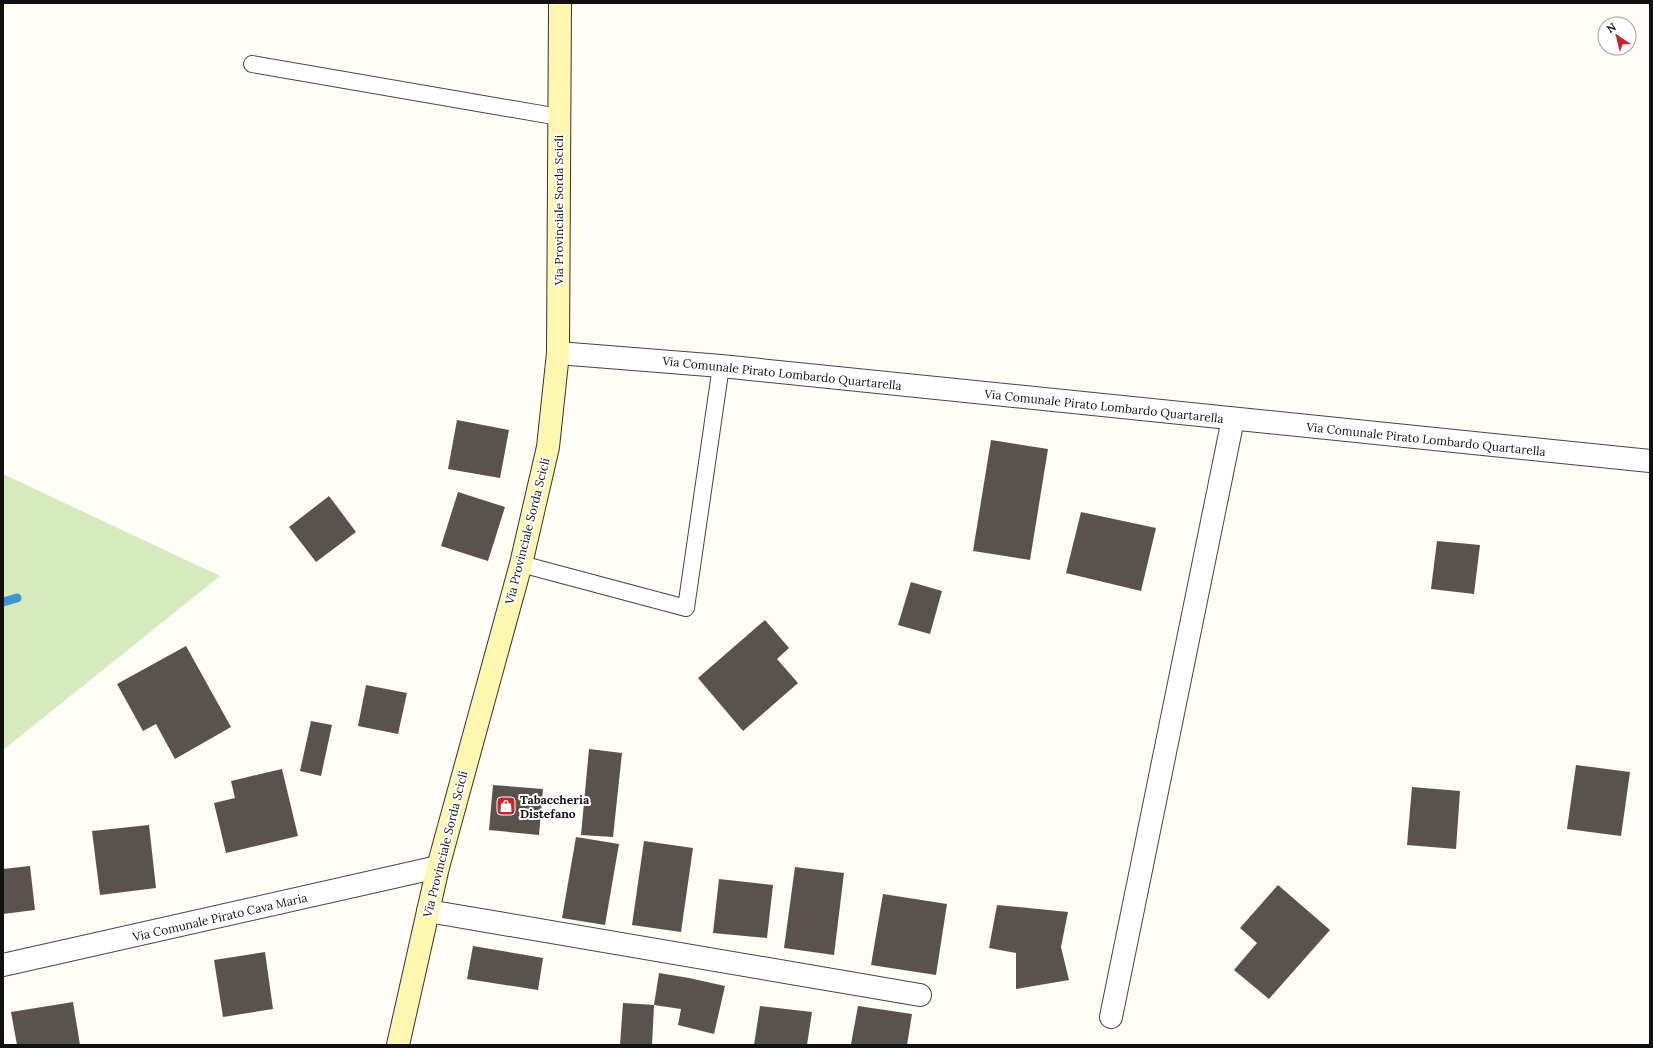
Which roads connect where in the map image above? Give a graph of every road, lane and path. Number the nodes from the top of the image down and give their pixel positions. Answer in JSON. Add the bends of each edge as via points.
{"nodes":[{"id":1,"x":560,"y":3,"type":"edge"},
{"id":2,"x":252,"y":64,"type":"dead end"},
{"id":3,"x":559,"y":118,"type":"junction"},
{"id":4,"x":558,"y":353,"type":"junction"},
{"id":5,"x":721,"y":366,"type":"junction"},
{"id":6,"x":1233,"y":419,"type":"junction"},
{"id":7,"x":1650,"y":461,"type":"edge"},
{"id":8,"x":521,"y":564,"type":"junction"},
{"id":9,"x":438,"y":868,"type":"junction"},
{"id":10,"x":428,"y":911,"type":"junction"},
{"id":11,"x":3,"y":966,"type":"edge"},
{"id":12,"x":920,"y":995,"type":"dead end"},
{"id":13,"x":1111,"y":1017,"type":"dead end"},
{"id":14,"x":398,"y":1045,"type":"edge"}],
"edges":[{"from":1,"to":3,"type":"main road","name":"Via Provinciale Sorda Scicli"},
{"from":2,"to":3,"type":"lane"},
{"from":3,"to":4,"type":"main road","name":"Via Provinciale Sorda Scicli"},
{"from":4,"to":5,"type":"street","name":"Via Comunale Pirato Lombardo Quartarella"},
{"from":4,"to":8,"type":"main road","name":"Via Provinciale Sorda Scicli","via":[[548,447]]},
{"from":5,"to":6,"type":"street","name":"Via Comunale Pirato Lombardo Quartarella"},
{"from":5,"to":8,"type":"lane","via":[[686,608]]},
{"from":6,"to":7,"type":"street","name":"Via Comunale Pirato Lombardo Quartarella"},
{"from":6,"to":13,"type":"street"},
{"from":8,"to":9,"type":"main road","name":"Via Provinciale Sorda Scicli"},
{"from":9,"to":10,"type":"main road","name":"Via Provinciale Sorda Scicli"},
{"from":9,"to":11,"type":"street","name":"Via Comunale Pirato Cava Maria"},
{"from":10,"to":12,"type":"street"},
{"from":10,"to":14,"type":"main road","name":"Via Provinciale Sorda Scicli"}]}
